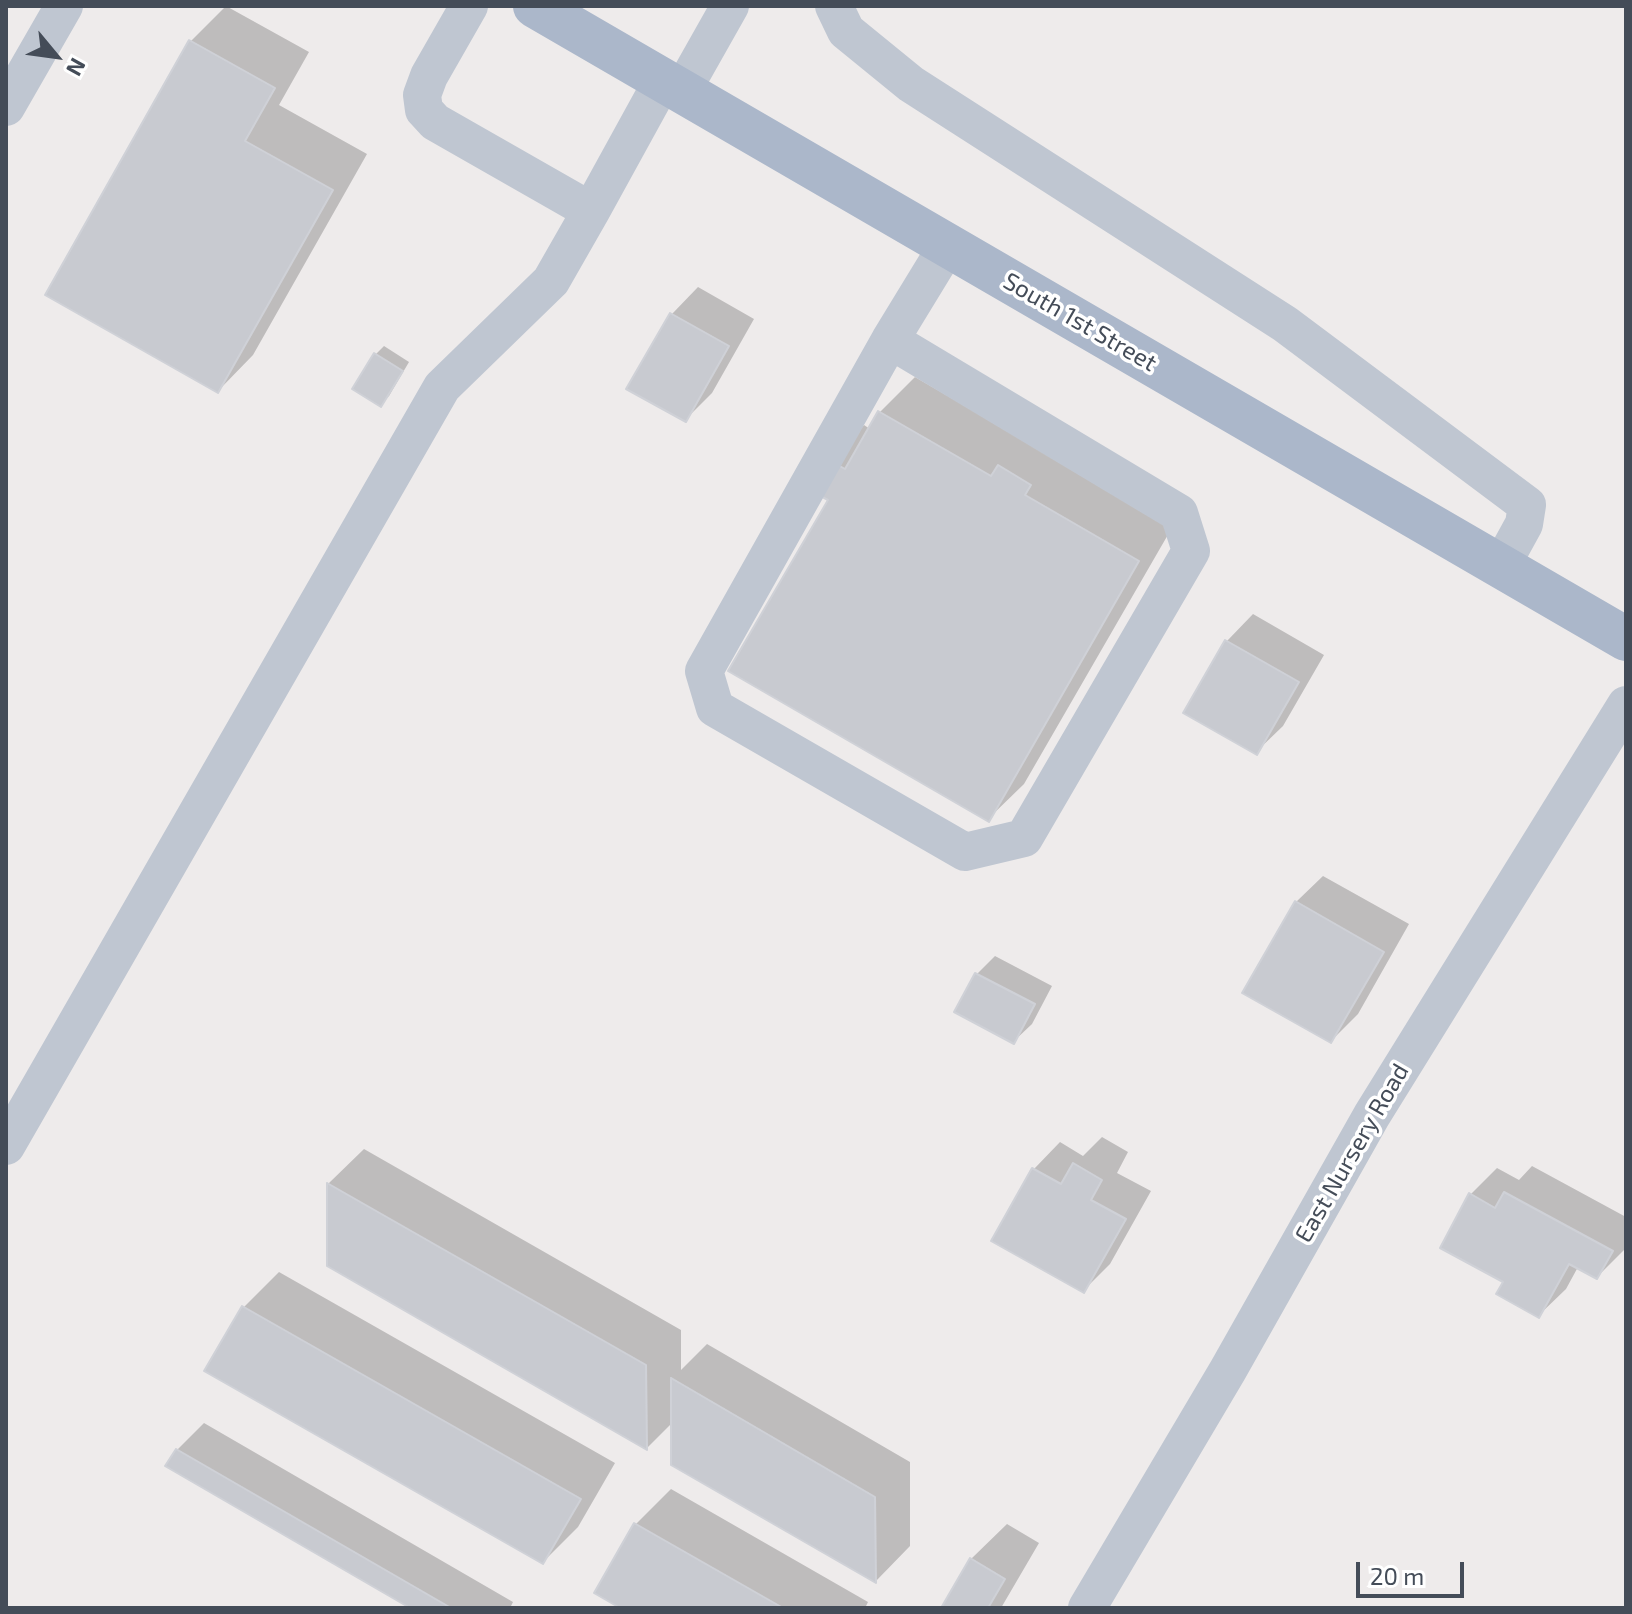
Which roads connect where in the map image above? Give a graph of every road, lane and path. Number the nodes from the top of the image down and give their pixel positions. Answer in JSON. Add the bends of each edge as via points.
{"nodes":[{"id":1,"x":64,"y":6,"type":"edge"},
{"id":2,"x":469,"y":6,"type":"edge"},
{"id":3,"x":535,"y":6,"type":"edge"},
{"id":4,"x":730,"y":6,"type":"edge"},
{"id":5,"x":834,"y":6,"type":"edge"},
{"id":6,"x":672,"y":86,"type":"junction"},
{"id":7,"x":6,"y":107,"type":"edge"},
{"id":8,"x":591,"y":211,"type":"junction"},
{"id":9,"x":948,"y":245,"type":"junction"},
{"id":10,"x":890,"y":340,"type":"junction"},
{"id":11,"x":1501,"y":566,"type":"junction"},
{"id":12,"x":1626,"y":639,"type":"edge"},
{"id":13,"x":1626,"y":705,"type":"edge"},
{"id":14,"x":6,"y":1146,"type":"edge"},
{"id":15,"x":1087,"y":1608,"type":"edge"}],
"edges":[{"from":1,"to":7,"type":"street"},
{"from":2,"to":8,"type":"street","via":[[429,76],[422,95],[424,110],[435,122]]},
{"from":3,"to":6,"type":"main road","name":"South 1st Street"},
{"from":4,"to":6,"type":"street"},
{"from":5,"to":11,"type":"street","via":[[846,31],[911,84],[1285,324],[1527,505],[1524,524]]},
{"from":6,"to":8,"type":"street"},
{"from":6,"to":9,"type":"main road","name":"South 1st Street"},
{"from":8,"to":14,"type":"street","via":[[551,281],[442,387]]},
{"from":9,"to":10,"type":"street"},
{"from":9,"to":11,"type":"main road","name":"South 1st Street"},
{"from":10,"to":10,"type":"street","via":[[704,671],[715,708],[965,852],[1024,838],[1191,551],[1179,513]]},
{"from":11,"to":12,"type":"main road","name":"South 1st Street"},
{"from":13,"to":15,"type":"street","name":"East Nursery Road","via":[[1372,1115]]}]}
